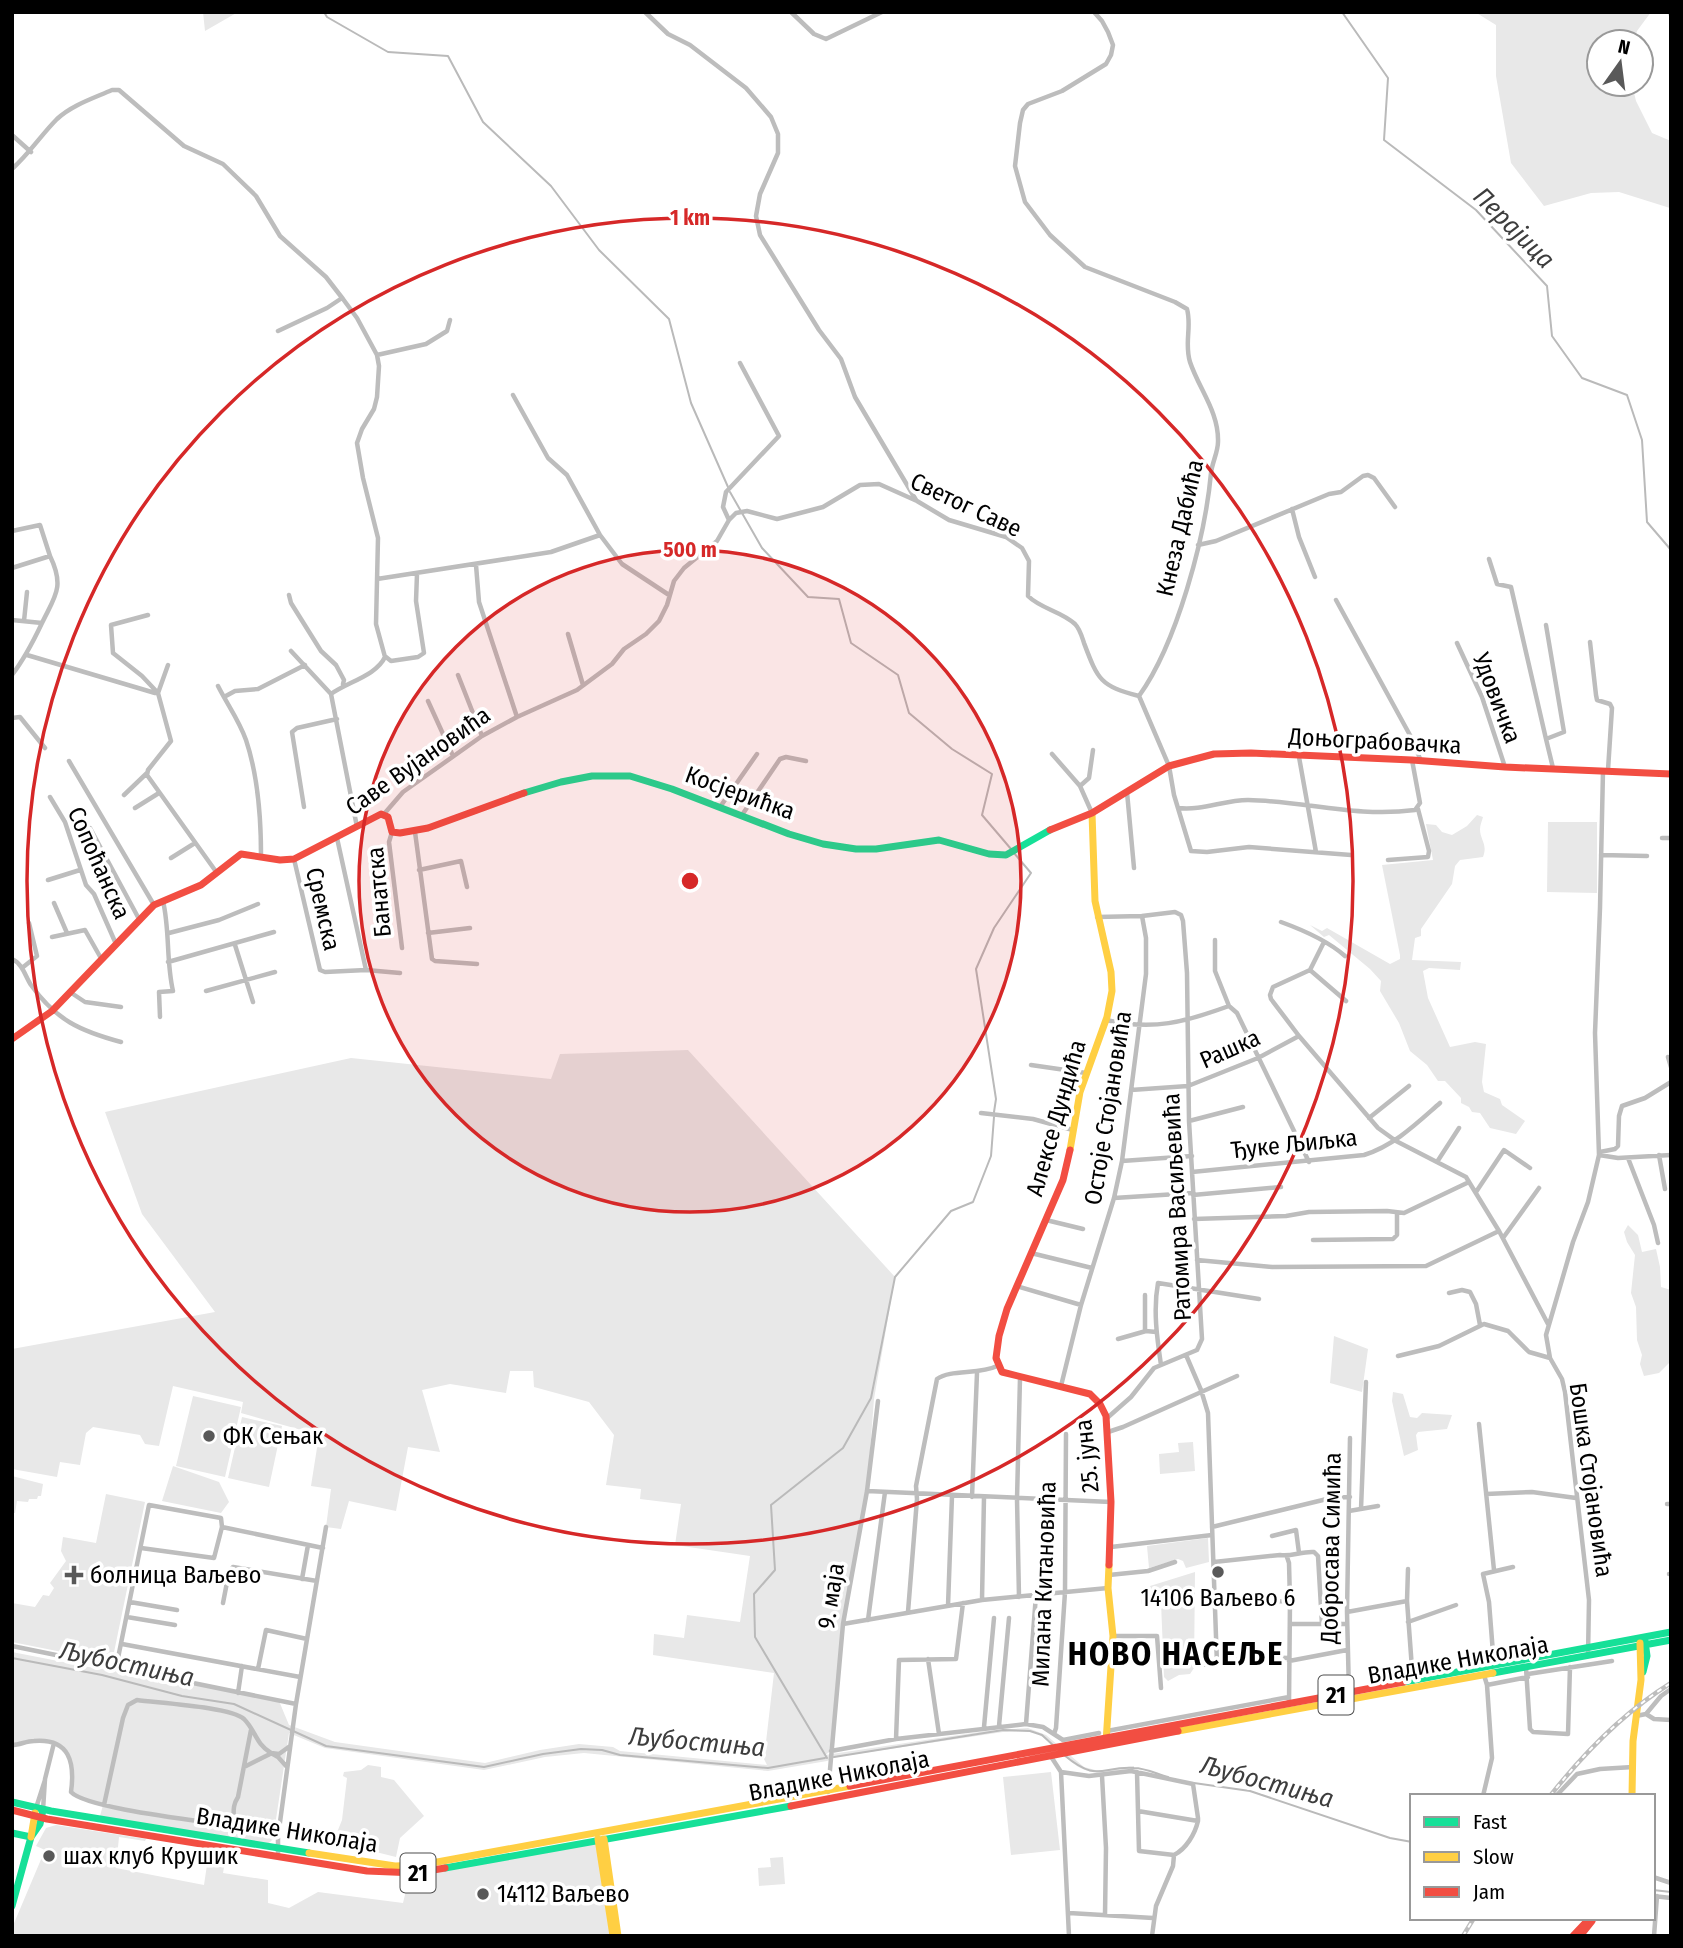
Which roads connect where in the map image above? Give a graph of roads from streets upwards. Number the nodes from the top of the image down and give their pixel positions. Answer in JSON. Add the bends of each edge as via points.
{"nodes":[{"id":1,"x":645,"y":12,"type":"edge"},
{"id":2,"x":791,"y":12,"type":"edge"},
{"id":3,"x":882,"y":12,"type":"edge"},
{"id":4,"x":1094,"y":12,"type":"edge"},
{"id":5,"x":12,"y":135,"type":"edge"},
{"id":6,"x":31,"y":152,"type":"junction"},
{"id":7,"x":12,"y":169,"type":"edge"},
{"id":8,"x":342,"y":298,"type":"junction"},
{"id":9,"x":450,"y":320,"type":"dead end"},
{"id":10,"x":278,"y":331,"type":"dead end"},
{"id":11,"x":377,"y":355,"type":"junction"},
{"id":12,"x":740,"y":363,"type":"dead end"},
{"id":13,"x":513,"y":395,"type":"dead end"},
{"id":14,"x":917,"y":501,"type":"junction"},
{"id":15,"x":1395,"y":507,"type":"dead end"},
{"id":16,"x":1292,"y":509,"type":"junction"},
{"id":17,"x":747,"y":511,"type":"joint"},
{"id":18,"x":729,"y":520,"type":"junction"},
{"id":19,"x":12,"y":531,"type":"edge"},
{"id":20,"x":600,"y":535,"type":"junction"},
{"id":21,"x":1198,"y":545,"type":"junction"},
{"id":22,"x":50,"y":556,"type":"junction"},
{"id":23,"x":1489,"y":559,"type":"dead end"},
{"id":24,"x":477,"y":565,"type":"junction"},
{"id":25,"x":12,"y":568,"type":"edge"},
{"id":26,"x":417,"y":573,"type":"junction"},
{"id":27,"x":1315,"y":577,"type":"dead end"},
{"id":28,"x":377,"y":579,"type":"junction"},
{"id":29,"x":27,"y":592,"type":"dead end"},
{"id":30,"x":289,"y":595,"type":"dead end"},
{"id":31,"x":669,"y":595,"type":"junction"},
{"id":32,"x":1336,"y":600,"type":"dead end"},
{"id":33,"x":148,"y":615,"type":"dead end"},
{"id":34,"x":12,"y":620,"type":"edge"},
{"id":35,"x":24,"y":621,"type":"junction"},
{"id":36,"x":42,"y":622,"type":"junction"},
{"id":37,"x":1546,"y":625,"type":"dead end"},
{"id":38,"x":568,"y":634,"type":"dead end"},
{"id":39,"x":1590,"y":642,"type":"dead end"},
{"id":40,"x":1457,"y":643,"type":"dead end"},
{"id":41,"x":290,"y":651,"type":"dead end"},
{"id":42,"x":27,"y":655,"type":"junction"},
{"id":43,"x":386,"y":657,"type":"junction"},
{"id":44,"x":168,"y":665,"type":"dead end"},
{"id":45,"x":305,"y":665,"type":"junction"},
{"id":46,"x":458,"y":675,"type":"dead end"},
{"id":47,"x":12,"y":676,"type":"edge"},
{"id":48,"x":583,"y":685,"type":"junction"},
{"id":49,"x":218,"y":686,"type":"dead end"},
{"id":50,"x":158,"y":693,"type":"junction"},
{"id":51,"x":333,"y":693,"type":"junction"},
{"id":52,"x":1139,"y":696,"type":"junction"},
{"id":53,"x":224,"y":697,"type":"junction"},
{"id":54,"x":428,"y":701,"type":"dead end"},
{"id":55,"x":517,"y":717,"type":"junction"},
{"id":56,"x":12,"y":718,"type":"edge"},
{"id":57,"x":337,"y":719,"type":"junction"},
{"id":58,"x":482,"y":736,"type":"junction"},
{"id":59,"x":1546,"y":739,"type":"junction"},
{"id":60,"x":45,"y":748,"type":"dead end"},
{"id":61,"x":1093,"y":750,"type":"dead end"},
{"id":62,"x":757,"y":754,"type":"dead end"},
{"id":63,"x":1052,"y":754,"type":"dead end"},
{"id":64,"x":453,"y":756,"type":"junction"},
{"id":65,"x":1299,"y":757,"type":"junction"},
{"id":66,"x":1416,"y":760,"type":"junction"},
{"id":67,"x":69,"y":761,"type":"dead end"},
{"id":68,"x":806,"y":761,"type":"dead end"},
{"id":69,"x":1169,"y":766,"type":"junction"},
{"id":70,"x":1505,"y":767,"type":"junction"},
{"id":71,"x":1553,"y":768,"type":"junction"},
{"id":72,"x":1606,"y":770,"type":"junction"},
{"id":73,"x":147,"y":773,"type":"junction"},
{"id":74,"x":1671,"y":774,"type":"edge"},
{"id":75,"x":1080,"y":786,"type":"junction"},
{"id":76,"x":1127,"y":792,"type":"junction"},
{"id":77,"x":159,"y":793,"type":"junction"},
{"id":78,"x":124,"y":795,"type":"dead end"},
{"id":79,"x":50,"y":797,"type":"dead end"},
{"id":80,"x":1308,"y":804,"type":"junction"},
{"id":81,"x":304,"y":807,"type":"dead end"},
{"id":82,"x":720,"y":807,"type":"junction"},
{"id":83,"x":135,"y":808,"type":"dead end"},
{"id":84,"x":1178,"y":808,"type":"junction"},
{"id":85,"x":1418,"y":809,"type":"junction"},
{"id":86,"x":1093,"y":813,"type":"junction"},
{"id":87,"x":384,"y":814,"type":"junction"},
{"id":88,"x":742,"y":815,"type":"junction"},
{"id":89,"x":90,"y":828,"type":"dead end"},
{"id":90,"x":357,"y":828,"type":"junction"},
{"id":91,"x":392,"y":832,"type":"junction"},
{"id":92,"x":415,"y":832,"type":"junction"},
{"id":93,"x":337,"y":838,"type":"junction"},
{"id":94,"x":1662,"y":838,"type":"dead end"},
{"id":95,"x":1671,"y":838,"type":"edge"},
{"id":96,"x":1314,"y":839,"type":"junction"},
{"id":97,"x":195,"y":843,"type":"junction"},
{"id":98,"x":1306,"y":850,"type":"junction"},
{"id":99,"x":1317,"y":852,"type":"junction"},
{"id":100,"x":261,"y":855,"type":"junction"},
{"id":101,"x":1351,"y":855,"type":"dead end"},
{"id":102,"x":1601,"y":855,"type":"junction"},
{"id":103,"x":1647,"y":856,"type":"dead end"},
{"id":104,"x":171,"y":858,"type":"dead end"},
{"id":105,"x":294,"y":859,"type":"junction"},
{"id":106,"x":1388,"y":860,"type":"dead end"},
{"id":107,"x":1134,"y":868,"type":"dead end"},
{"id":108,"x":80,"y":870,"type":"junction"},
{"id":109,"x":419,"y":870,"type":"junction"},
{"id":110,"x":218,"y":873,"type":"junction"},
{"id":111,"x":48,"y":880,"type":"dead end"},
{"id":112,"x":467,"y":887,"type":"dead end"},
{"id":113,"x":163,"y":901,"type":"junction"},
{"id":114,"x":54,"y":903,"type":"dead end"},
{"id":115,"x":258,"y":904,"type":"dead end"},
{"id":116,"x":154,"y":905,"type":"junction"},
{"id":117,"x":1142,"y":916,"type":"junction"},
{"id":118,"x":1097,"y":918,"type":"junction"},
{"id":119,"x":139,"y":919,"type":"junction"},
{"id":120,"x":1281,"y":922,"type":"dead end"},
{"id":121,"x":29,"y":923,"type":"dead end"},
{"id":122,"x":470,"y":928,"type":"dead end"},
{"id":123,"x":274,"y":932,"type":"dead end"},
{"id":124,"x":67,"y":933,"type":"junction"},
{"id":125,"x":169,"y":933,"type":"junction"},
{"id":126,"x":428,"y":933,"type":"junction"},
{"id":127,"x":52,"y":937,"type":"dead end"},
{"id":128,"x":1215,"y":940,"type":"dead end"},
{"id":129,"x":1324,"y":942,"type":"junction"},
{"id":130,"x":116,"y":944,"type":"junction"},
{"id":131,"x":235,"y":945,"type":"junction"},
{"id":132,"x":402,"y":948,"type":"dead end"},
{"id":133,"x":1345,"y":956,"type":"dead end"},
{"id":134,"x":12,"y":959,"type":"edge"},
{"id":135,"x":102,"y":961,"type":"junction"},
{"id":136,"x":169,"y":962,"type":"junction"},
{"id":137,"x":477,"y":964,"type":"dead end"},
{"id":138,"x":22,"y":968,"type":"junction"},
{"id":139,"x":366,"y":970,"type":"junction"},
{"id":140,"x":1310,"y":970,"type":"junction"},
{"id":141,"x":275,"y":972,"type":"dead end"},
{"id":142,"x":400,"y":973,"type":"dead end"},
{"id":143,"x":247,"y":980,"type":"junction"},
{"id":144,"x":206,"y":991,"type":"dead end"},
{"id":145,"x":70,"y":992,"type":"junction"},
{"id":146,"x":1346,"y":1001,"type":"dead end"},
{"id":147,"x":253,"y":1002,"type":"dead end"},
{"id":148,"x":1229,"y":1006,"type":"junction"},
{"id":149,"x":121,"y":1007,"type":"dead end"},
{"id":150,"x":51,"y":1011,"type":"junction"},
{"id":151,"x":160,"y":1017,"type":"dead end"},
{"id":152,"x":1106,"y":1020,"type":"junction"},
{"id":153,"x":1187,"y":1021,"type":"junction"},
{"id":154,"x":1140,"y":1026,"type":"junction"},
{"id":155,"x":1299,"y":1036,"type":"junction"},
{"id":156,"x":12,"y":1039,"type":"edge"},
{"id":157,"x":121,"y":1042,"type":"dead end"},
{"id":158,"x":1668,"y":1057,"type":"dead end"},
{"id":159,"x":1258,"y":1058,"type":"junction"},
{"id":160,"x":1031,"y":1065,"type":"dead end"},
{"id":161,"x":1671,"y":1067,"type":"edge"},
{"id":162,"x":1086,"y":1073,"type":"junction"},
{"id":163,"x":1671,"y":1082,"type":"edge"},
{"id":164,"x":1188,"y":1086,"type":"junction"},
{"id":165,"x":1409,"y":1086,"type":"dead end"},
{"id":166,"x":1131,"y":1090,"type":"junction"},
{"id":167,"x":1440,"y":1103,"type":"dead end"},
{"id":168,"x":1243,"y":1107,"type":"dead end"},
{"id":169,"x":981,"y":1113,"type":"dead end"},
{"id":170,"x":1368,"y":1118,"type":"junction"},
{"id":171,"x":1189,"y":1121,"type":"junction"},
{"id":172,"x":1459,"y":1128,"type":"dead end"},
{"id":173,"x":1073,"y":1130,"type":"junction"},
{"id":174,"x":1396,"y":1141,"type":"junction"},
{"id":175,"x":1599,"y":1154,"type":"junction"},
{"id":176,"x":1660,"y":1155,"type":"junction"},
{"id":177,"x":1671,"y":1155,"type":"edge"},
{"id":178,"x":1192,"y":1156,"type":"junction"},
{"id":179,"x":1628,"y":1158,"type":"junction"},
{"id":180,"x":1122,"y":1161,"type":"junction"},
{"id":181,"x":1309,"y":1162,"type":"junction"},
{"id":182,"x":1437,"y":1162,"type":"junction"},
{"id":183,"x":1530,"y":1168,"type":"dead end"},
{"id":184,"x":1192,"y":1172,"type":"junction"},
{"id":185,"x":1469,"y":1182,"type":"junction"},
{"id":186,"x":1280,"y":1188,"type":"dead end"},
{"id":187,"x":1539,"y":1188,"type":"dead end"},
{"id":188,"x":1665,"y":1189,"type":"dead end"},
{"id":189,"x":1476,"y":1192,"type":"junction"},
{"id":190,"x":1193,"y":1194,"type":"junction"},
{"id":191,"x":1114,"y":1198,"type":"junction"},
{"id":192,"x":1397,"y":1213,"type":"junction"},
{"id":193,"x":1195,"y":1219,"type":"junction"},
{"id":194,"x":1046,"y":1220,"type":"junction"},
{"id":195,"x":1083,"y":1228,"type":"dead end"},
{"id":196,"x":1499,"y":1231,"type":"junction"},
{"id":197,"x":1503,"y":1238,"type":"junction"},
{"id":198,"x":1313,"y":1240,"type":"dead end"},
{"id":199,"x":1658,"y":1243,"type":"dead end"},
{"id":200,"x":1031,"y":1253,"type":"junction"},
{"id":201,"x":1196,"y":1260,"type":"junction"},
{"id":202,"x":1093,"y":1268,"type":"junction"},
{"id":203,"x":1016,"y":1286,"type":"junction"},
{"id":204,"x":1199,"y":1291,"type":"junction"},
{"id":205,"x":1449,"y":1293,"type":"dead end"},
{"id":206,"x":1145,"y":1295,"type":"dead end"},
{"id":207,"x":1259,"y":1299,"type":"dead end"},
{"id":208,"x":1081,"y":1305,"type":"junction"},
{"id":209,"x":1548,"y":1324,"type":"junction"},
{"id":210,"x":1480,"y":1325,"type":"junction"},
{"id":211,"x":1146,"y":1331,"type":"junction"},
{"id":212,"x":1156,"y":1332,"type":"junction"},
{"id":213,"x":1118,"y":1339,"type":"dead end"},
{"id":214,"x":1186,"y":1355,"type":"junction"},
{"id":215,"x":1398,"y":1356,"type":"dead end"},
{"id":216,"x":1550,"y":1358,"type":"junction"},
{"id":217,"x":1161,"y":1365,"type":"junction"},
{"id":218,"x":997,"y":1366,"type":"junction"},
{"id":219,"x":977,"y":1373,"type":"junction"},
{"id":220,"x":1237,"y":1376,"type":"dead end"},
{"id":221,"x":1020,"y":1378,"type":"junction"},
{"id":222,"x":1366,"y":1382,"type":"dead end"},
{"id":223,"x":1061,"y":1386,"type":"junction"},
{"id":224,"x":1201,"y":1390,"type":"junction"},
{"id":225,"x":878,"y":1401,"type":"dead end"},
{"id":226,"x":1106,"y":1419,"type":"junction"},
{"id":227,"x":1479,"y":1424,"type":"dead end"},
{"id":228,"x":1108,"y":1432,"type":"junction"},
{"id":229,"x":1066,"y":1434,"type":"dead end"},
{"id":230,"x":1350,"y":1438,"type":"dead end"},
{"id":231,"x":867,"y":1491,"type":"junction"},
{"id":232,"x":885,"y":1492,"type":"junction"},
{"id":233,"x":1486,"y":1493,"type":"junction"},
{"id":234,"x":917,"y":1494,"type":"junction"},
{"id":235,"x":952,"y":1496,"type":"junction"},
{"id":236,"x":972,"y":1497,"type":"junction"},
{"id":237,"x":984,"y":1497,"type":"junction"},
{"id":238,"x":1350,"y":1497,"type":"junction"},
{"id":239,"x":1576,"y":1498,"type":"junction"},
{"id":240,"x":1017,"y":1499,"type":"junction"},
{"id":241,"x":1065,"y":1501,"type":"junction"},
{"id":242,"x":1111,"y":1502,"type":"junction"},
{"id":243,"x":1378,"y":1506,"type":"dead end"},
{"id":244,"x":1361,"y":1508,"type":"junction"},
{"id":245,"x":1349,"y":1511,"type":"junction"},
{"id":246,"x":222,"y":1527,"type":"junction"},
{"id":247,"x":326,"y":1527,"type":"dead end"},
{"id":248,"x":1212,"y":1527,"type":"junction"},
{"id":249,"x":1212,"y":1535,"type":"junction"},
{"id":250,"x":1272,"y":1536,"type":"dead end"},
{"id":251,"x":308,"y":1545,"type":"junction"},
{"id":252,"x":1111,"y":1547,"type":"junction"},
{"id":253,"x":141,"y":1548,"type":"junction"},
{"id":254,"x":323,"y":1548,"type":"junction"},
{"id":255,"x":1299,"y":1553,"type":"junction"},
{"id":256,"x":1287,"y":1557,"type":"junction"},
{"id":257,"x":1175,"y":1562,"type":"dead end"},
{"id":258,"x":1214,"y":1562,"type":"junction"},
{"id":259,"x":1513,"y":1567,"type":"dead end"},
{"id":260,"x":1408,"y":1569,"type":"dead end"},
{"id":261,"x":1494,"y":1570,"type":"junction"},
{"id":262,"x":1109,"y":1574,"type":"junction"},
{"id":263,"x":302,"y":1579,"type":"junction"},
{"id":264,"x":317,"y":1581,"type":"junction"},
{"id":265,"x":1108,"y":1588,"type":"junction"},
{"id":266,"x":1065,"y":1592,"type":"junction"},
{"id":267,"x":1036,"y":1595,"type":"junction"},
{"id":268,"x":1019,"y":1597,"type":"junction"},
{"id":269,"x":982,"y":1600,"type":"junction"},
{"id":270,"x":1290,"y":1601,"type":"junction"},
{"id":271,"x":1407,"y":1601,"type":"junction"},
{"id":272,"x":130,"y":1602,"type":"junction"},
{"id":273,"x":223,"y":1603,"type":"dead end"},
{"id":274,"x":963,"y":1603,"type":"junction"},
{"id":275,"x":1216,"y":1603,"type":"junction"},
{"id":276,"x":1455,"y":1605,"type":"dead end"},
{"id":277,"x":948,"y":1606,"type":"junction"},
{"id":278,"x":177,"y":1610,"type":"dead end"},
{"id":279,"x":908,"y":1612,"type":"junction"},
{"id":280,"x":1347,"y":1612,"type":"junction"},
{"id":281,"x":127,"y":1617,"type":"junction"},
{"id":282,"x":993,"y":1618,"type":"dead end"},
{"id":283,"x":1009,"y":1618,"type":"dead end"},
{"id":284,"x":869,"y":1620,"type":"junction"},
{"id":285,"x":1408,"y":1622,"type":"junction"},
{"id":286,"x":1290,"y":1623,"type":"junction"},
{"id":287,"x":843,"y":1624,"type":"junction"},
{"id":288,"x":1322,"y":1624,"type":"junction"},
{"id":289,"x":1347,"y":1624,"type":"junction"},
{"id":290,"x":175,"y":1625,"type":"dead end"},
{"id":291,"x":1671,"y":1632,"type":"edge"},
{"id":292,"x":1113,"y":1636,"type":"junction"},
{"id":293,"x":307,"y":1639,"type":"junction"},
{"id":294,"x":1671,"y":1640,"type":"edge"},
{"id":295,"x":1643,"y":1641,"type":"junction"},
{"id":296,"x":122,"y":1644,"type":"junction"},
{"id":297,"x":12,"y":1646,"type":"edge"},
{"id":298,"x":1623,"y":1649,"type":"junction"},
{"id":299,"x":1347,"y":1650,"type":"junction"},
{"id":300,"x":1586,"y":1656,"type":"junction"},
{"id":301,"x":928,"y":1659,"type":"junction"},
{"id":302,"x":1289,"y":1659,"type":"junction"},
{"id":303,"x":1612,"y":1661,"type":"dead end"},
{"id":304,"x":1641,"y":1662,"type":"junction"},
{"id":305,"x":1217,"y":1664,"type":"junction"},
{"id":306,"x":1201,"y":1665,"type":"dead end"},
{"id":307,"x":242,"y":1666,"type":"junction"},
{"id":308,"x":1494,"y":1667,"type":"junction"},
{"id":309,"x":1570,"y":1667,"type":"junction"},
{"id":310,"x":116,"y":1668,"type":"junction"},
{"id":311,"x":258,"y":1670,"type":"junction"},
{"id":312,"x":1527,"y":1673,"type":"junction"},
{"id":313,"x":1484,"y":1675,"type":"junction"},
{"id":314,"x":300,"y":1678,"type":"junction"},
{"id":315,"x":1641,"y":1680,"type":"junction"},
{"id":316,"x":1413,"y":1682,"type":"junction"},
{"id":317,"x":1487,"y":1685,"type":"junction"},
{"id":318,"x":1161,"y":1688,"type":"dead end"},
{"id":319,"x":1671,"y":1689,"type":"edge"},
{"id":320,"x":237,"y":1693,"type":"junction"},
{"id":321,"x":1349,"y":1696,"type":"junction"},
{"id":322,"x":1289,"y":1700,"type":"junction"},
{"id":323,"x":296,"y":1704,"type":"junction"},
{"id":324,"x":1646,"y":1714,"type":"junction"},
{"id":325,"x":1636,"y":1716,"type":"junction"},
{"id":326,"x":1671,"y":1720,"type":"edge"},
{"id":327,"x":1026,"y":1724,"type":"junction"},
{"id":328,"x":999,"y":1726,"type":"junction"},
{"id":329,"x":984,"y":1727,"type":"junction"},
{"id":330,"x":251,"y":1730,"type":"junction"},
{"id":331,"x":939,"y":1734,"type":"junction"},
{"id":332,"x":1054,"y":1734,"type":"junction"},
{"id":333,"x":1105,"y":1737,"type":"junction"},
{"id":334,"x":896,"y":1739,"type":"junction"},
{"id":335,"x":54,"y":1743,"type":"junction"},
{"id":336,"x":15,"y":1745,"type":"edge"},
{"id":337,"x":291,"y":1745,"type":"junction"},
{"id":338,"x":831,"y":1751,"type":"junction"},
{"id":339,"x":1050,"y":1752,"type":"junction"},
{"id":340,"x":271,"y":1753,"type":"junction"},
{"id":341,"x":1634,"y":1767,"type":"junction"},
{"id":342,"x":243,"y":1768,"type":"junction"},
{"id":343,"x":288,"y":1768,"type":"junction"},
{"id":344,"x":1060,"y":1772,"type":"junction"},
{"id":345,"x":1137,"y":1772,"type":"junction"},
{"id":346,"x":1102,"y":1775,"type":"junction"},
{"id":347,"x":828,"y":1790,"type":"junction"},
{"id":348,"x":1483,"y":1794,"type":"edge"},
{"id":349,"x":1558,"y":1794,"type":"edge"},
{"id":350,"x":1632,"y":1794,"type":"edge"},
{"id":351,"x":829,"y":1799,"type":"junction"},
{"id":352,"x":12,"y":1802,"type":"edge"},
{"id":353,"x":104,"y":1805,"type":"junction"},
{"id":354,"x":12,"y":1810,"type":"edge"},
{"id":355,"x":1138,"y":1811,"type":"junction"},
{"id":356,"x":39,"y":1813,"type":"junction"},
{"id":357,"x":1198,"y":1821,"type":"junction"},
{"id":358,"x":233,"y":1826,"type":"junction"},
{"id":359,"x":258,"y":1830,"type":"dead end"},
{"id":360,"x":12,"y":1833,"type":"edge"},
{"id":361,"x":31,"y":1837,"type":"junction"},
{"id":362,"x":601,"y":1837,"type":"junction"},
{"id":363,"x":275,"y":1852,"type":"junction"},
{"id":364,"x":1174,"y":1855,"type":"junction"},
{"id":365,"x":1655,"y":1880,"type":"edge"},
{"id":366,"x":1671,"y":1883,"type":"edge"},
{"id":367,"x":1655,"y":1896,"type":"edge"},
{"id":368,"x":1671,"y":1898,"type":"edge"},
{"id":369,"x":12,"y":1906,"type":"edge"},
{"id":370,"x":1069,"y":1913,"type":"junction"},
{"id":371,"x":1105,"y":1915,"type":"junction"},
{"id":372,"x":1153,"y":1918,"type":"junction"},
{"id":373,"x":1590,"y":1920,"type":"edge"},
{"id":374,"x":1591,"y":1920,"type":"edge"},
{"id":375,"x":615,"y":1936,"type":"edge"},
{"id":376,"x":1069,"y":1936,"type":"edge"},
{"id":377,"x":1152,"y":1936,"type":"edge"},
{"id":378,"x":1573,"y":1936,"type":"edge"},
{"id":379,"x":1580,"y":1936,"type":"edge"}],
"edges":[{"from":1,"to":14,"type":"street","via":[[668,34],[690,45],[746,89],[771,117],[778,134],[778,153],[760,194],[756,216],[760,235],[841,359],[855,397]]},
{"from":2,"to":3,"type":"street","via":[[826,39]]},
{"from":4,"to":21,"type":"street","name":"Кнеза Дабића","via":[[1108,32],[1111,55],[1106,64],[1062,91],[1028,104],[1020,123],[1015,166],[1025,202],[1050,235],[1084,267],[1187,309],[1190,362],[1212,410],[1218,442]]},
{"from":5,"to":6,"type":"street"},
{"from":6,"to":7,"type":"street"},
{"from":6,"to":8,"type":"street","via":[[68,111],[119,90],[184,146],[223,164],[256,196],[280,236],[326,277]]},
{"from":8,"to":10,"type":"street"},
{"from":8,"to":11,"type":"street"},
{"from":9,"to":11,"type":"street","via":[[447,331],[426,344]]},
{"from":11,"to":28,"type":"street","via":[[377,397],[358,443],[378,538]]},
{"from":12,"to":18,"type":"street","via":[[779,436],[726,492],[723,506]]},
{"from":13,"to":20,"type":"street","via":[[548,458],[567,475]]},
{"from":14,"to":17,"type":"street","name":"Светог Саве","via":[[879,484],[860,485],[823,507],[777,519]]},
{"from":14,"to":52,"type":"street","name":"Светог Саве","via":[[948,520],[1006,537],[1022,548],[1028,561],[1028,596],[1078,627],[1097,675],[1114,690]]},
{"from":15,"to":16,"type":"street","via":[[1368,475],[1341,492]]},
{"from":16,"to":21,"type":"street"},
{"from":16,"to":27,"type":"street"},
{"from":17,"to":18,"type":"street","name":"Саве Вујановића"},
{"from":18,"to":31,"type":"street","name":"Саве Вујановића","via":[[717,541],[684,568]]},
{"from":19,"to":22,"type":"street","via":[[38,524]]},
{"from":20,"to":24,"type":"street","via":[[551,552]]},
{"from":20,"to":31,"type":"street","via":[[622,564]]},
{"from":21,"to":52,"type":"street","name":"Кнеза Дабића","via":[[1169,640]]},
{"from":22,"to":25,"type":"street"},
{"from":22,"to":36,"type":"street","via":[[58,590]]},
{"from":23,"to":59,"type":"street","via":[[1497,584],[1511,587]]},
{"from":24,"to":26,"type":"street"},
{"from":24,"to":55,"type":"street","via":[[479,602]]},
{"from":26,"to":28,"type":"street"},
{"from":26,"to":43,"type":"street","via":[[424,653],[391,661]]},
{"from":28,"to":43,"type":"street","via":[[376,624]]},
{"from":29,"to":35,"type":"street"},
{"from":30,"to":51,"type":"street","via":[[321,651],[344,680]]},
{"from":31,"to":48,"type":"street","name":"Саве Вујановића","via":[[659,621]]},
{"from":32,"to":66,"type":"street","via":[[1411,737]]},
{"from":33,"to":50,"type":"street","via":[[110,627],[115,655]]},
{"from":34,"to":35,"type":"street"},
{"from":35,"to":36,"type":"street"},
{"from":36,"to":42,"type":"street"},
{"from":37,"to":59,"type":"street","via":[[1564,732]]},
{"from":38,"to":48,"type":"street"},
{"from":39,"to":72,"type":"street","name":"Бошка Стојановића","via":[[1597,700],[1612,708]]},
{"from":40,"to":70,"type":"street","name":"Удовичка","via":[[1482,697]]},
{"from":41,"to":45,"type":"street"},
{"from":42,"to":47,"type":"street"},
{"from":42,"to":50,"type":"street"},
{"from":43,"to":51,"type":"street"},
{"from":44,"to":50,"type":"street"},
{"from":45,"to":51,"type":"street"},
{"from":45,"to":53,"type":"street","via":[[257,690],[235,691]]},
{"from":46,"to":58,"type":"street"},
{"from":48,"to":55,"type":"street","name":"Саве Вујановића"},
{"from":49,"to":53,"type":"street"},
{"from":50,"to":73,"type":"street","via":[[171,741]]},
{"from":51,"to":57,"type":"street"},
{"from":52,"to":69,"type":"street"},
{"from":53,"to":100,"type":"street","via":[[246,741],[257,795]]},
{"from":54,"to":64,"type":"street"},
{"from":55,"to":58,"type":"street","name":"Саве Вујановића"},
{"from":56,"to":60,"type":"street","via":[[20,717]]},
{"from":57,"to":81,"type":"street","via":[[292,732]]},
{"from":57,"to":90,"type":"street"},
{"from":58,"to":64,"type":"street","name":"Саве Вујановића"},
{"from":59,"to":71,"type":"street"},
{"from":61,"to":75,"type":"street","via":[[1089,778]]},
{"from":62,"to":82,"type":"street"},
{"from":63,"to":75,"type":"street"},
{"from":64,"to":87,"type":"street","name":"Саве Вујановића","via":[[403,792]]},
{"from":65,"to":66,"type":"street","name":"Доњограбовачка"},
{"from":65,"to":69,"type":"street","name":"Доњограбовачка","via":[[1228,753]]},
{"from":65,"to":80,"type":"street"},
{"from":66,"to":70,"type":"street","name":"Доњограбовачка"},
{"from":66,"to":85,"type":"street"},
{"from":67,"to":116,"type":"street"},
{"from":68,"to":88,"type":"street","via":[[780,759]]},
{"from":69,"to":76,"type":"street","name":"Доњограбовачка"},
{"from":69,"to":84,"type":"street"},
{"from":70,"to":71,"type":"street","name":"Доњограбовачка"},
{"from":71,"to":72,"type":"street","name":"Доњограбовачка"},
{"from":72,"to":74,"type":"street","name":"Доњограбовачка"},
{"from":72,"to":102,"type":"street","name":"Бошка Стојановића"},
{"from":73,"to":77,"type":"street"},
{"from":73,"to":78,"type":"street"},
{"from":75,"to":86,"type":"street"},
{"from":76,"to":86,"type":"street","name":"Доњограбовачка"},
{"from":76,"to":107,"type":"street"},
{"from":77,"to":83,"type":"street"},
{"from":77,"to":97,"type":"street"},
{"from":79,"to":108,"type":"street","name":"Сопоћанска","via":[[65,821]]},
{"from":80,"to":84,"type":"street","via":[[1241,800],[1192,810]]},
{"from":80,"to":85,"type":"street","via":[[1368,814]]},
{"from":80,"to":96,"type":"street"},
{"from":82,"to":88,"type":"street","name":"Косјерићка"},
{"from":82,"to":92,"type":"street","name":"Косјерићка","via":[[662,785],[622,775],[597,775],[502,800]]},
{"from":84,"to":98,"type":"street","via":[[1193,852],[1249,847]]},
{"from":85,"to":106,"type":"street","via":[[1428,857]]},
{"from":86,"to":88,"type":"street","name":"Косјерићка","via":[[1049,830],[1006,855],[939,840],[851,849]]},
{"from":86,"to":118,"type":"street","name":"Алексе Дундића"},
{"from":87,"to":90,"type":"street","name":"Саве Вујановића"},
{"from":87,"to":91,"type":"street"},
{"from":89,"to":119,"type":"street"},
{"from":90,"to":93,"type":"street","name":"Саве Вујановића"},
{"from":91,"to":92,"type":"street","name":"Косјерићка"},
{"from":91,"to":132,"type":"street","name":"Банатска","via":[[389,842]]},
{"from":92,"to":109,"type":"street"},
{"from":93,"to":105,"type":"street","name":"Саве Вујановића"},
{"from":93,"to":139,"type":"street"},
{"from":94,"to":95,"type":"street"},
{"from":96,"to":98,"type":"street"},
{"from":96,"to":99,"type":"street"},
{"from":97,"to":104,"type":"street"},
{"from":97,"to":110,"type":"street"},
{"from":98,"to":99,"type":"street"},
{"from":99,"to":101,"type":"street"},
{"from":100,"to":105,"type":"street"},
{"from":100,"to":110,"type":"street","via":[[238,855]]},
{"from":102,"to":103,"type":"street"},
{"from":102,"to":175,"type":"street","name":"Бошка Стојановића","via":[[1594,1033]]},
{"from":105,"to":139,"type":"street","name":"Сремска","via":[[318,966],[325,972]]},
{"from":108,"to":111,"type":"street"},
{"from":108,"to":130,"type":"street","name":"Сопоћанска"},
{"from":109,"to":112,"type":"street","via":[[461,861]]},
{"from":109,"to":126,"type":"street"},
{"from":110,"to":113,"type":"street","via":[[193,890]]},
{"from":113,"to":116,"type":"street"},
{"from":113,"to":125,"type":"street"},
{"from":114,"to":124,"type":"street"},
{"from":115,"to":125,"type":"street"},
{"from":116,"to":119,"type":"street"},
{"from":117,"to":118,"type":"street"},
{"from":117,"to":153,"type":"street","name":"Ратомира Васиљевића","via":[[1175,912],[1182,918]]},
{"from":117,"to":154,"type":"street","name":"Остоје Стојановића","via":[[1147,949]]},
{"from":118,"to":152,"type":"street","name":"Алексе Дундића","via":[[1112,988]]},
{"from":119,"to":130,"type":"street"},
{"from":120,"to":129,"type":"street"},
{"from":121,"to":138,"type":"street","via":[[37,956]]},
{"from":122,"to":126,"type":"street"},
{"from":123,"to":131,"type":"street"},
{"from":124,"to":127,"type":"street"},
{"from":124,"to":135,"type":"street","via":[[87,931]]},
{"from":125,"to":136,"type":"street"},
{"from":126,"to":137,"type":"street","via":[[432,961]]},
{"from":128,"to":148,"type":"street","via":[[1215,971]]},
{"from":129,"to":133,"type":"street"},
{"from":129,"to":140,"type":"street"},
{"from":130,"to":135,"type":"street"},
{"from":131,"to":136,"type":"street"},
{"from":131,"to":143,"type":"street"},
{"from":134,"to":138,"type":"street"},
{"from":135,"to":145,"type":"street"},
{"from":136,"to":151,"type":"street","via":[[173,991],[159,992]]},
{"from":138,"to":150,"type":"street"},
{"from":139,"to":142,"type":"street"},
{"from":140,"to":146,"type":"street"},
{"from":140,"to":155,"type":"street","via":[[1270,991]]},
{"from":141,"to":143,"type":"street"},
{"from":143,"to":144,"type":"street"},
{"from":143,"to":147,"type":"street"},
{"from":145,"to":149,"type":"street","via":[[85,1002]]},
{"from":145,"to":150,"type":"street"},
{"from":148,"to":153,"type":"street"},
{"from":148,"to":159,"type":"street","via":[[1237,1013]]},
{"from":150,"to":156,"type":"street"},
{"from":150,"to":157,"type":"street","via":[[76,1027]]},
{"from":152,"to":154,"type":"street"},
{"from":152,"to":162,"type":"street","name":"Алексе Дундића"},
{"from":153,"to":154,"type":"street"},
{"from":153,"to":164,"type":"street","name":"Ратомира Васиљевића"},
{"from":154,"to":166,"type":"street","name":"Остоје Стојановића"},
{"from":155,"to":159,"type":"street","name":"Рашка"},
{"from":155,"to":170,"type":"street"},
{"from":158,"to":161,"type":"street"},
{"from":159,"to":164,"type":"street","name":"Рашка"},
{"from":159,"to":181,"type":"street"},
{"from":160,"to":162,"type":"street"},
{"from":162,"to":173,"type":"street","name":"Алексе Дундића"},
{"from":163,"to":175,"type":"street","name":"Бошка Стојановића","via":[[1622,1106],[1618,1146]]},
{"from":164,"to":166,"type":"street","name":"Рашка"},
{"from":164,"to":171,"type":"street","name":"Ратомира Васиљевића"},
{"from":165,"to":170,"type":"street"},
{"from":166,"to":180,"type":"street","name":"Остоје Стојановића"},
{"from":167,"to":174,"type":"street","name":"Ђуке Љиљка"},
{"from":168,"to":171,"type":"street"},
{"from":169,"to":173,"type":"street","via":[[1033,1119]]},
{"from":170,"to":174,"type":"street"},
{"from":171,"to":178,"type":"street","name":"Ратомира Васиљевића"},
{"from":172,"to":182,"type":"street"},
{"from":173,"to":194,"type":"street","name":"Алексе Дундића","via":[[1063,1182]]},
{"from":174,"to":181,"type":"street","name":"Ђуке Љиљка","via":[[1364,1155]]},
{"from":174,"to":182,"type":"street"},
{"from":175,"to":179,"type":"street"},
{"from":175,"to":209,"type":"street","name":"Бошка Стојановића"},
{"from":176,"to":177,"type":"street"},
{"from":176,"to":179,"type":"street"},
{"from":176,"to":188,"type":"street"},
{"from":178,"to":180,"type":"street"},
{"from":178,"to":184,"type":"street","name":"Ратомира Васиљевића"},
{"from":179,"to":199,"type":"street"},
{"from":180,"to":191,"type":"street","name":"Остоје Стојановића"},
{"from":181,"to":184,"type":"street","name":"Ђуке Љиљка"},
{"from":182,"to":185,"type":"street"},
{"from":183,"to":189,"type":"street","via":[[1504,1150]]},
{"from":184,"to":190,"type":"street","name":"Ратомира Васиљевића"},
{"from":185,"to":189,"type":"street"},
{"from":185,"to":192,"type":"street"},
{"from":186,"to":190,"type":"street"},
{"from":187,"to":197,"type":"street"},
{"from":189,"to":196,"type":"street"},
{"from":190,"to":191,"type":"street"},
{"from":190,"to":193,"type":"street","name":"Ратомира Васиљевића"},
{"from":191,"to":202,"type":"street","name":"Остоје Стојановића"},
{"from":192,"to":193,"type":"street","via":[[1309,1212]]},
{"from":192,"to":198,"type":"street","via":[[1393,1239]]},
{"from":193,"to":201,"type":"street","name":"Ратомира Васиљевића"},
{"from":194,"to":195,"type":"street"},
{"from":194,"to":200,"type":"street","name":"Алексе Дундића"},
{"from":196,"to":197,"type":"street"},
{"from":196,"to":201,"type":"street","via":[[1426,1266],[1272,1267]]},
{"from":197,"to":209,"type":"street"},
{"from":200,"to":202,"type":"street"},
{"from":200,"to":203,"type":"street","name":"Алексе Дундића"},
{"from":201,"to":204,"type":"street","name":"Ратомира Васиљевића"},
{"from":202,"to":208,"type":"street","name":"Остоје Стојановића"},
{"from":203,"to":208,"type":"street"},
{"from":203,"to":218,"type":"street","name":"Алексе Дундића","via":[[1000,1328]]},
{"from":204,"to":207,"type":"street"},
{"from":204,"to":212,"type":"street","via":[[1158,1283]]},
{"from":204,"to":214,"type":"street","name":"Ратомира Васиљевића","via":[[1201,1344]]},
{"from":205,"to":210,"type":"street","via":[[1469,1292]]},
{"from":206,"to":211,"type":"street"},
{"from":208,"to":223,"type":"street","name":"Остоје Стојановића"},
{"from":209,"to":216,"type":"street","name":"Бошка Стојановића"},
{"from":210,"to":215,"type":"street","via":[[1439,1346]]},
{"from":210,"to":216,"type":"street","via":[[1508,1331],[1529,1352]]},
{"from":211,"to":212,"type":"street"},
{"from":211,"to":213,"type":"street"},
{"from":212,"to":217,"type":"street"},
{"from":214,"to":217,"type":"street","name":"Ратомира Васиљевића"},
{"from":214,"to":224,"type":"street"},
{"from":216,"to":239,"type":"street","name":"Бошка Стојановића","via":[[1563,1382]]},
{"from":217,"to":226,"type":"street"},
{"from":218,"to":219,"type":"street"},
{"from":218,"to":221,"type":"street","name":"25. јуна"},
{"from":219,"to":234,"type":"street","via":[[937,1379]]},
{"from":219,"to":236,"type":"street"},
{"from":220,"to":224,"type":"street"},
{"from":221,"to":223,"type":"street","name":"25. јуна"},
{"from":221,"to":240,"type":"street"},
{"from":222,"to":244,"type":"street"},
{"from":223,"to":226,"type":"street","name":"25. јуна","via":[[1093,1396]]},
{"from":224,"to":228,"type":"street"},
{"from":224,"to":248,"type":"street","via":[[1208,1413]]},
{"from":225,"to":231,"type":"street","name":"9. маја"},
{"from":226,"to":228,"type":"street","name":"25. јуна"},
{"from":227,"to":233,"type":"street"},
{"from":228,"to":242,"type":"street","name":"25. јуна"},
{"from":229,"to":241,"type":"street","name":"Милана Китановића"},
{"from":230,"to":238,"type":"street","name":"Добросава Симића"},
{"from":231,"to":232,"type":"street"},
{"from":231,"to":287,"type":"street","name":"9. маја"},
{"from":232,"to":234,"type":"street"},
{"from":232,"to":284,"type":"street"},
{"from":233,"to":239,"type":"street","via":[[1532,1492]]},
{"from":233,"to":261,"type":"street"},
{"from":234,"to":235,"type":"street"},
{"from":234,"to":279,"type":"street"},
{"from":235,"to":236,"type":"street"},
{"from":235,"to":277,"type":"street"},
{"from":236,"to":237,"type":"street"},
{"from":237,"to":240,"type":"street"},
{"from":237,"to":269,"type":"street"},
{"from":238,"to":245,"type":"street","name":"Добросава Симића"},
{"from":238,"to":248,"type":"street"},
{"from":239,"to":300,"type":"street","name":"Бошка Стојановића","via":[[1590,1600]]},
{"from":240,"to":241,"type":"street"},
{"from":240,"to":268,"type":"street"},
{"from":241,"to":242,"type":"street"},
{"from":241,"to":266,"type":"street","name":"Милана Китановића"},
{"from":242,"to":252,"type":"street","name":"25. јуна"},
{"from":243,"to":244,"type":"street"},
{"from":244,"to":245,"type":"street"},
{"from":245,"to":280,"type":"street","name":"Добросава Симића"},
{"from":246,"to":251,"type":"street"},
{"from":246,"to":253,"type":"street","via":[[212,1559]]},
{"from":246,"to":253,"type":"street","via":[[216,1516],[149,1505]]},
{"from":247,"to":254,"type":"street"},
{"from":248,"to":249,"type":"street"},
{"from":249,"to":252,"type":"street"},
{"from":249,"to":258,"type":"street"},
{"from":250,"to":255,"type":"street","via":[[1296,1530]]},
{"from":251,"to":254,"type":"street"},
{"from":251,"to":263,"type":"street"},
{"from":252,"to":262,"type":"street","name":"25. јуна"},
{"from":253,"to":272,"type":"street"},
{"from":254,"to":264,"type":"street"},
{"from":255,"to":256,"type":"street"},
{"from":255,"to":288,"type":"street","via":[[1311,1551],[1318,1556]]},
{"from":256,"to":258,"type":"street"},
{"from":256,"to":270,"type":"street"},
{"from":257,"to":262,"type":"street","via":[[1147,1571]]},
{"from":258,"to":275,"type":"street"},
{"from":259,"to":261,"type":"street"},
{"from":260,"to":271,"type":"street"},
{"from":261,"to":308,"type":"street","via":[[1483,1577]]},
{"from":262,"to":265,"type":"street","name":"25. јуна"},
{"from":263,"to":264,"type":"street"},
{"from":263,"to":273,"type":"street","via":[[233,1567]]},
{"from":264,"to":293,"type":"street"},
{"from":265,"to":266,"type":"street"},
{"from":265,"to":292,"type":"street","name":"25. јуна"},
{"from":266,"to":267,"type":"street"},
{"from":266,"to":332,"type":"street","name":"Милана Китановића"},
{"from":267,"to":268,"type":"street"},
{"from":267,"to":327,"type":"street"},
{"from":268,"to":269,"type":"street"},
{"from":269,"to":274,"type":"street"},
{"from":270,"to":275,"type":"street"},
{"from":270,"to":286,"type":"street"},
{"from":271,"to":280,"type":"street"},
{"from":271,"to":285,"type":"street"},
{"from":272,"to":278,"type":"street"},
{"from":272,"to":281,"type":"street"},
{"from":274,"to":277,"type":"street"},
{"from":274,"to":301,"type":"street","via":[[957,1657]]},
{"from":275,"to":305,"type":"street"},
{"from":276,"to":285,"type":"street"},
{"from":277,"to":279,"type":"street"},
{"from":279,"to":284,"type":"street"},
{"from":280,"to":289,"type":"street","name":"Добросава Симића"},
{"from":281,"to":290,"type":"street"},
{"from":281,"to":296,"type":"street"},
{"from":282,"to":329,"type":"street"},
{"from":283,"to":328,"type":"street"},
{"from":284,"to":287,"type":"street"},
{"from":285,"to":316,"type":"street"},
{"from":286,"to":288,"type":"street"},
{"from":286,"to":302,"type":"street"},
{"from":287,"to":338,"type":"street","name":"9. маја"},
{"from":288,"to":289,"type":"street"},
{"from":289,"to":299,"type":"street","name":"Добросава Симића"},
{"from":291,"to":295,"type":"street","name":"Владике Николаја"},
{"from":292,"to":318,"type":"street","via":[[1157,1636]]},
{"from":292,"to":333,"type":"street","name":"25. јуна"},
{"from":293,"to":311,"type":"street","via":[[266,1630]]},
{"from":293,"to":314,"type":"street"},
{"from":294,"to":295,"type":"street","name":"Владике Николаја"},
{"from":295,"to":298,"type":"street","name":"Владике Николаја","number":"21"},
{"from":295,"to":300,"type":"street","name":"Владике Николаја","number":"21"},
{"from":295,"to":304,"type":"street"},
{"from":295,"to":315,"type":"street","via":[[1647,1656]]},
{"from":296,"to":307,"type":"street"},
{"from":296,"to":310,"type":"street"},
{"from":297,"to":310,"type":"street"},
{"from":298,"to":300,"type":"street","name":"Владике Николаја","number":"21"},
{"from":298,"to":304,"type":"street"},
{"from":299,"to":302,"type":"street"},
{"from":299,"to":321,"type":"street","name":"Добросава Симића"},
{"from":300,"to":303,"type":"street"},
{"from":300,"to":308,"type":"street","name":"Владике Николаја","number":"21"},
{"from":300,"to":309,"type":"street"},
{"from":300,"to":312,"type":"street","name":"Владике Николаја","number":"21"},
{"from":301,"to":331,"type":"street"},
{"from":301,"to":334,"type":"street","via":[[900,1659]]},
{"from":302,"to":305,"type":"street","via":[[1257,1657]]},
{"from":302,"to":322,"type":"street"},
{"from":304,"to":315,"type":"street"},
{"from":305,"to":306,"type":"street"},
{"from":307,"to":311,"type":"street"},
{"from":307,"to":320,"type":"street"},
{"from":308,"to":316,"type":"street","name":"Владике Николаја","number":"21"},
{"from":309,"to":312,"type":"street"},
{"from":309,"to":312,"type":"street","via":[[1568,1734],[1530,1729]]},
{"from":310,"to":320,"type":"street"},
{"from":311,"to":314,"type":"street"},
{"from":312,"to":313,"type":"street","name":"Владике Николаја","number":"21"},
{"from":312,"to":317,"type":"street"},
{"from":313,"to":317,"type":"street"},
{"from":313,"to":321,"type":"street","name":"Владике Николаја","number":"21"},
{"from":314,"to":323,"type":"street"},
{"from":315,"to":325,"type":"street"},
{"from":316,"to":321,"type":"street","name":"Владике Николаја","number":"21"},
{"from":317,"to":348,"type":"street","via":[[1492,1758]]},
{"from":319,"to":324,"type":"street"},
{"from":320,"to":323,"type":"street"},
{"from":321,"to":322,"type":"street","name":"Владике Николаја","number":"21"},
{"from":321,"to":333,"type":"street","name":"Владике Николаја","number":"21"},
{"from":322,"to":333,"type":"street","name":"Владике Николаја","number":"21"},
{"from":323,"to":337,"type":"street"},
{"from":324,"to":325,"type":"street"},
{"from":324,"to":326,"type":"street"},
{"from":325,"to":341,"type":"street"},
{"from":327,"to":328,"type":"street"},
{"from":327,"to":332,"type":"street"},
{"from":328,"to":329,"type":"street"},
{"from":329,"to":331,"type":"street"},
{"from":330,"to":340,"type":"street"},
{"from":330,"to":342,"type":"street"},
{"from":330,"to":353,"type":"street","via":[[243,1718],[229,1712],[137,1700],[128,1705]]},
{"from":331,"to":334,"type":"street"},
{"from":332,"to":333,"type":"street","via":[[1065,1740]]},
{"from":333,"to":339,"type":"street","name":"Владике Николаја","number":"21"},
{"from":334,"to":338,"type":"street"},
{"from":335,"to":336,"type":"street"},
{"from":335,"to":353,"type":"street","via":[[65,1749],[74,1771],[71,1792]]},
{"from":335,"to":356,"type":"street"},
{"from":337,"to":340,"type":"street","via":[[279,1754]]},
{"from":337,"to":343,"type":"street"},
{"from":338,"to":347,"type":"street","name":"9. маја"},
{"from":339,"to":344,"type":"street"},
{"from":339,"to":347,"type":"street","name":"Владике Николаја","number":"21"},
{"from":339,"to":351,"type":"street","name":"Владике Николаја","number":"21"},
{"from":340,"to":342,"type":"street"},
{"from":340,"to":343,"type":"street"},
{"from":341,"to":349,"type":"street","via":[[1577,1774]]},
{"from":341,"to":350,"type":"street"},
{"from":342,"to":358,"type":"street"},
{"from":343,"to":363,"type":"street"},
{"from":344,"to":346,"type":"street"},
{"from":344,"to":370,"type":"street"},
{"from":345,"to":346,"type":"street"},
{"from":345,"to":355,"type":"street"},
{"from":345,"to":357,"type":"street","via":[[1192,1784]]},
{"from":346,"to":371,"type":"street"},
{"from":347,"to":351,"type":"street","name":"9. маја"},
{"from":347,"to":362,"type":"street","name":"Владике Николаја","number":"21"},
{"from":351,"to":362,"type":"street","name":"Владике Николаја","number":"21"},
{"from":352,"to":356,"type":"street","name":"Владике Николаја","number":"21"},
{"from":353,"to":358,"type":"street"},
{"from":354,"to":356,"type":"street","name":"Владике Николаја","number":"21"},
{"from":355,"to":357,"type":"street"},
{"from":355,"to":364,"type":"street","via":[[1139,1851]]},
{"from":356,"to":361,"type":"street"},
{"from":356,"to":363,"type":"street","name":"Владике Николаја","number":"21"},
{"from":357,"to":364,"type":"street","via":[[1195,1834]]},
{"from":358,"to":359,"type":"street"},
{"from":360,"to":361,"type":"street"},
{"from":361,"to":369,"type":"street"},
{"from":362,"to":363,"type":"street","name":"Владике Николаја","number":"21","via":[[416,1873],[380,1872]]},
{"from":362,"to":375,"type":"street"},
{"from":364,"to":372,"type":"street"},
{"from":365,"to":366,"type":"street"},
{"from":367,"to":368,"type":"street"},
{"from":370,"to":371,"type":"street"},
{"from":370,"to":376,"type":"street"},
{"from":371,"to":372,"type":"street"},
{"from":372,"to":377,"type":"street"},
{"from":373,"to":378,"type":"street"},
{"from":374,"to":379,"type":"street"}]}
